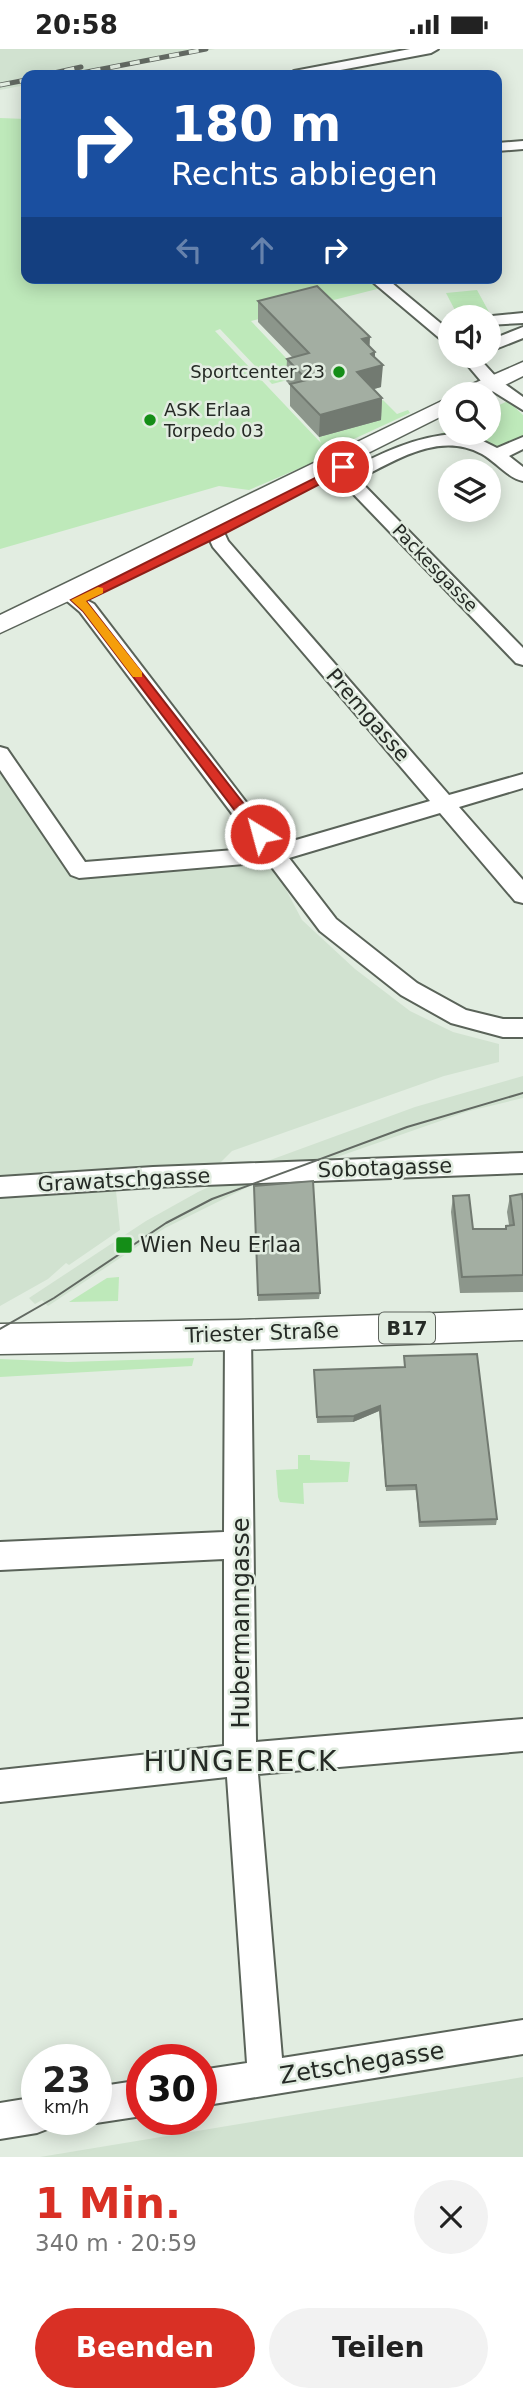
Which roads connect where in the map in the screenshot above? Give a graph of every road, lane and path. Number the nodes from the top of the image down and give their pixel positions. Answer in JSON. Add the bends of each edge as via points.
{"nodes":[{"id":1,"x":431,"y":49,"type":"edge"},
{"id":2,"x":320,"y":70,"type":"edge"},
{"id":3,"x":523,"y":145,"type":"edge"},
{"id":4,"x":502,"y":147,"type":"edge"},
{"id":5,"x":385,"y":284,"type":"edge"},
{"id":6,"x":523,"y":318,"type":"edge"},
{"id":7,"x":501,"y":319,"type":"edge"},
{"id":8,"x":438,"y":320,"type":"edge"},
{"id":9,"x":523,"y":332,"type":"edge"},
{"id":10,"x":501,"y":341,"type":"edge"},
{"id":11,"x":482,"y":368,"type":"edge"},
{"id":12,"x":523,"y":368,"type":"edge"},
{"id":13,"x":509,"y":392,"type":"edge"},
{"id":14,"x":438,"y":409,"type":"edge"},
{"id":15,"x":438,"y":432,"type":"edge"},
{"id":16,"x":438,"y":433,"type":"edge"},
{"id":17,"x":523,"y":442,"type":"edge"},
{"id":18,"x":480,"y":445,"type":"edge"},
{"id":19,"x":523,"y":451,"type":"edge"},
{"id":20,"x":500,"y":454,"type":"junction"},
{"id":21,"x":523,"y":476,"type":"edge"},
{"id":22,"x":216,"y":534,"type":"junction"},
{"id":23,"x":78,"y":600,"type":"junction"},
{"id":24,"x":0,"y":625,"type":"edge"},
{"id":25,"x":0,"y":638,"type":"edge"},
{"id":26,"x":523,"y":659,"type":"edge"},
{"id":27,"x":0,"y":754,"type":"edge"},
{"id":28,"x":523,"y":781,"type":"edge"},
{"id":29,"x":445,"y":804,"type":"junction"},
{"id":30,"x":275,"y":854,"type":"junction"},
{"id":31,"x":523,"y":895,"type":"edge"},
{"id":32,"x":523,"y":1028,"type":"edge"},
{"id":33,"x":523,"y":1163,"type":"edge"},
{"id":34,"x":247,"y":1174,"type":"joint"},
{"id":35,"x":0,"y":1187,"type":"edge"},
{"id":36,"x":523,"y":1325,"type":"edge"},
{"id":37,"x":238,"y":1335,"type":"junction"},
{"id":38,"x":0,"y":1339,"type":"edge"},
{"id":39,"x":241,"y":1545,"type":"junction"},
{"id":40,"x":0,"y":1556,"type":"edge"},
{"id":41,"x":523,"y":1735,"type":"edge"},
{"id":42,"x":242,"y":1760,"type":"junction"},
{"id":43,"x":0,"y":1786,"type":"edge"},
{"id":44,"x":523,"y":2037,"type":"edge"},
{"id":45,"x":266,"y":2078,"type":"junction"},
{"id":46,"x":217,"y":2086,"type":"edge"},
{"id":47,"x":21,"y":2118,"type":"edge"},
{"id":48,"x":0,"y":2121,"type":"edge"}],
"edges":[{"from":1,"to":2,"type":"street"},
{"from":3,"to":4,"type":"street"},
{"from":5,"to":8,"type":"street"},
{"from":6,"to":7,"type":"street"},
{"from":9,"to":10,"type":"street"},
{"from":11,"to":13,"type":"street"},
{"from":12,"to":13,"type":"main road"},
{"from":14,"to":24,"type":"main road"},
{"from":15,"to":22,"type":"main road","via":[[343,467]]},
{"from":16,"to":26,"type":"street","name":"Packesgasse","via":[[347,478]]},
{"from":17,"to":20,"type":"street"},
{"from":18,"to":20,"type":"street"},
{"from":19,"to":20,"type":"street"},
{"from":20,"to":21,"type":"street"},
{"from":22,"to":23,"type":"main road"},
{"from":22,"to":29,"type":"street","name":"Premgasse"},
{"from":23,"to":25,"type":"main road"},
{"from":23,"to":30,"type":"street"},
{"from":27,"to":30,"type":"street","via":[[79,870]]},
{"from":28,"to":29,"type":"street"},
{"from":29,"to":30,"type":"street"},
{"from":29,"to":31,"type":"street","name":"Premgasse"},
{"from":30,"to":32,"type":"street","via":[[328,925],[409,989],[459,1017]]},
{"from":33,"to":34,"type":"street","name":"Sobotagasse"},
{"from":34,"to":35,"type":"street","name":"Grawatschgasse"},
{"from":36,"to":37,"type":"main road","name":"Triester Straße","number":"B17"},
{"from":37,"to":38,"type":"main road","name":"Triester Straße","number":"B17"},
{"from":37,"to":39,"type":"street","name":"Hubermanngasse"},
{"from":39,"to":40,"type":"street"},
{"from":39,"to":42,"type":"street","name":"Hubermanngasse"},
{"from":41,"to":42,"type":"street"},
{"from":42,"to":43,"type":"street"},
{"from":42,"to":45,"type":"street","name":"Hubermanngasse"},
{"from":44,"to":45,"type":"street","name":"Zetschegasse"},
{"from":45,"to":46,"type":"street","name":"Zetschegasse"},
{"from":47,"to":48,"type":"street"}]}
